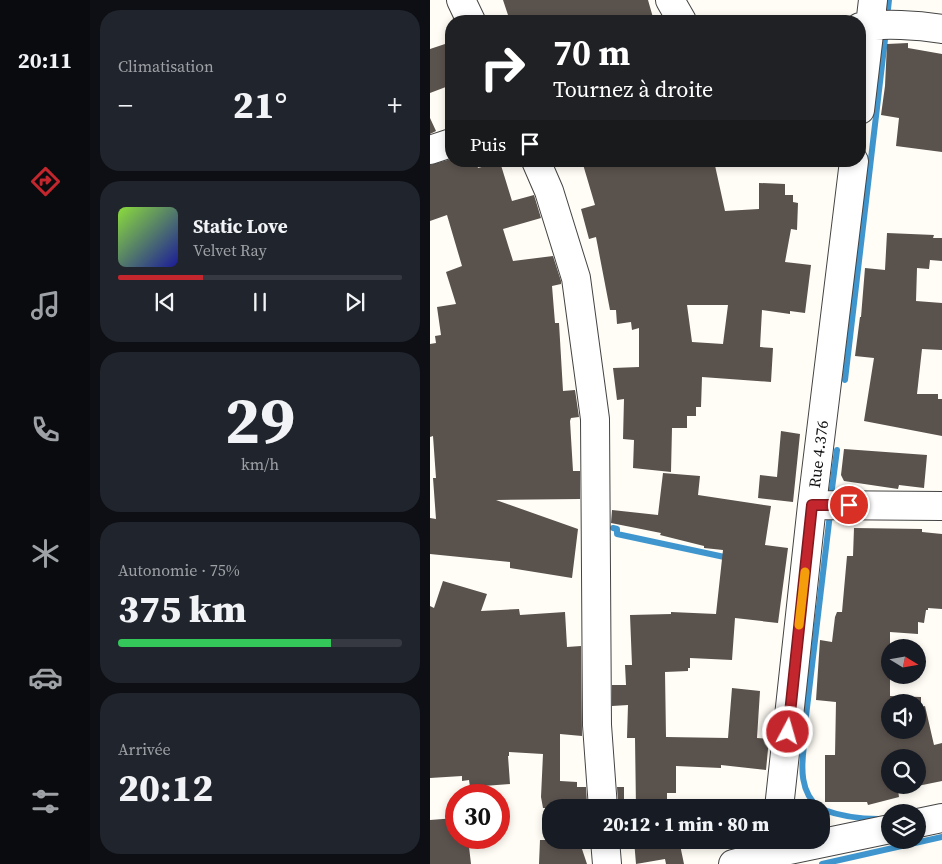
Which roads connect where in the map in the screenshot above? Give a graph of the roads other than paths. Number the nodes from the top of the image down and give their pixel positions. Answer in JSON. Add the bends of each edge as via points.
{"nodes":[{"id":1,"x":461,"y":0,"type":"edge"},
{"id":2,"x":670,"y":0,"type":"edge"},
{"id":3,"x":468,"y":15,"type":"edge"},
{"id":4,"x":679,"y":15,"type":"edge"},
{"id":5,"x":868,"y":17,"type":"edge"},
{"id":6,"x":942,"y":29,"type":"edge"},
{"id":7,"x":866,"y":40,"type":"edge"},
{"id":8,"x":445,"y":144,"type":"edge"},
{"id":9,"x":430,"y":150,"type":"edge"},
{"id":10,"x":539,"y":167,"type":"edge"},
{"id":11,"x":853,"y":167,"type":"edge"},
{"id":12,"x":812,"y":505,"type":"junction"},
{"id":13,"x":942,"y":506,"type":"edge"},
{"id":14,"x":602,"y":799,"type":"edge"},
{"id":15,"x":781,"y":799,"type":"edge"},
{"id":16,"x":942,"y":818,"type":"edge"},
{"id":17,"x":926,"y":821,"type":"edge"},
{"id":18,"x":881,"y":830,"type":"edge"},
{"id":19,"x":830,"y":838,"type":"edge"},
{"id":20,"x":606,"y":849,"type":"edge"},
{"id":21,"x":770,"y":849,"type":"edge"},
{"id":22,"x":607,"y":864,"type":"edge"},
{"id":23,"x":733,"y":864,"type":"edge"}],
"edges":[{"from":1,"to":3,"type":"street"},
{"from":2,"to":4,"type":"street"},
{"from":5,"to":6,"type":"street"},
{"from":5,"to":7,"type":"street"},
{"from":8,"to":9,"type":"street"},
{"from":10,"to":14,"type":"street","via":[[576,278],[595,419],[597,725]]},
{"from":11,"to":12,"type":"street","name":"Rue 4.376"},
{"from":12,"to":13,"type":"street"},
{"from":12,"to":15,"type":"street","name":"Rue 4.376"},
{"from":16,"to":17,"type":"street"},
{"from":18,"to":19,"type":"street"},
{"from":20,"to":22,"type":"street"},
{"from":21,"to":23,"type":"street"}]}
